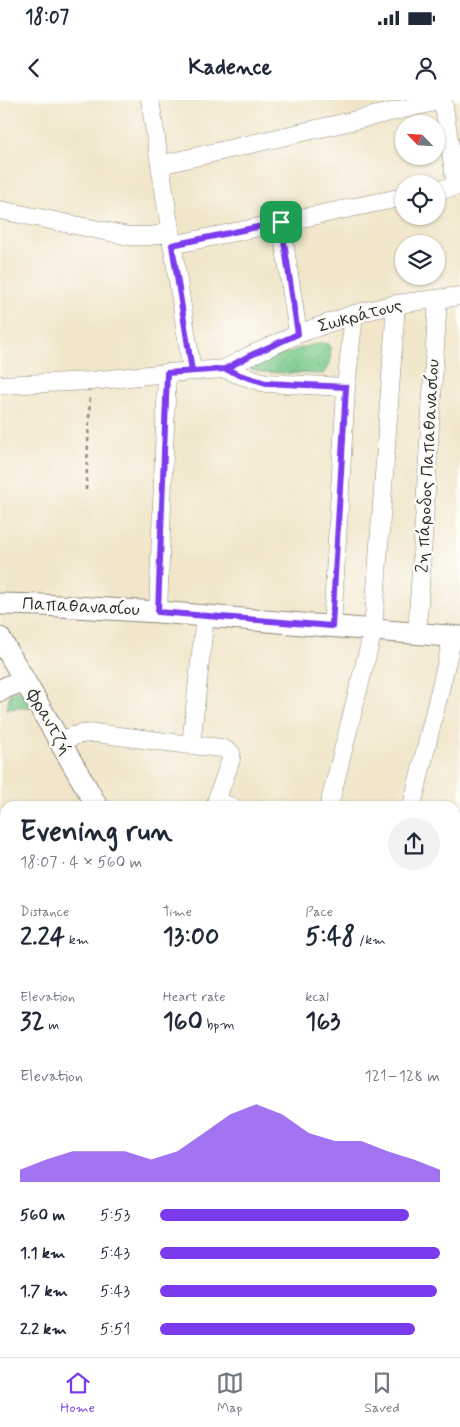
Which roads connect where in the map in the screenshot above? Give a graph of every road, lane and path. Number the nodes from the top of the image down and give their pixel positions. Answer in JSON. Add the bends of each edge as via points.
{"nodes":[{"id":1,"x":150,"y":100,"type":"edge"},
{"id":2,"x":443,"y":100,"type":"edge"},
{"id":3,"x":160,"y":165,"type":"junction"},
{"id":4,"x":458,"y":186,"type":"edge"},
{"id":5,"x":445,"y":188,"type":"edge"},
{"id":6,"x":395,"y":199,"type":"edge"},
{"id":7,"x":0,"y":210,"type":"edge"},
{"id":8,"x":281,"y":222,"type":"junction"},
{"id":9,"x":171,"y":239,"type":"junction"},
{"id":10,"x":460,"y":296,"type":"edge"},
{"id":11,"x":438,"y":299,"type":"junction"},
{"id":12,"x":396,"y":304,"type":"junction"},
{"id":13,"x":354,"y":314,"type":"junction"},
{"id":14,"x":298,"y":334,"type":"junction"},
{"id":15,"x":225,"y":369,"type":"junction"},
{"id":16,"x":192,"y":371,"type":"junction"},
{"id":17,"x":167,"y":373,"type":"junction"},
{"id":18,"x":91,"y":381,"type":"junction"},
{"id":19,"x":0,"y":385,"type":"edge"},
{"id":20,"x":346,"y":387,"type":"junction"},
{"id":21,"x":86,"y":490,"type":"dead end"},
{"id":22,"x":0,"y":604,"type":"edge"},
{"id":23,"x":158,"y":612,"type":"junction"},
{"id":24,"x":205,"y":616,"type":"junction"},
{"id":25,"x":332,"y":626,"type":"junction"},
{"id":26,"x":373,"y":631,"type":"junction"},
{"id":27,"x":417,"y":634,"type":"junction"},
{"id":28,"x":457,"y":637,"type":"edge"},
{"id":29,"x":0,"y":638,"type":"edge"},
{"id":30,"x":26,"y":684,"type":"junction"},
{"id":31,"x":0,"y":691,"type":"edge"},
{"id":32,"x":60,"y":741,"type":"junction"},
{"id":33,"x":191,"y":745,"type":"junction"},
{"id":34,"x":95,"y":801,"type":"edge"},
{"id":35,"x":219,"y":801,"type":"edge"},
{"id":36,"x":330,"y":801,"type":"edge"},
{"id":37,"x":413,"y":801,"type":"edge"}],
"edges":[{"from":1,"to":3,"type":"street"},
{"from":2,"to":3,"type":"street"},
{"from":2,"to":4,"type":"street"},
{"from":3,"to":9,"type":"street"},
{"from":4,"to":5,"type":"street"},
{"from":6,"to":8,"type":"street"},
{"from":7,"to":9,"type":"street","via":[[133,237]]},
{"from":8,"to":9,"type":"street"},
{"from":8,"to":14,"type":"street"},
{"from":9,"to":16,"type":"street"},
{"from":10,"to":11,"type":"street","name":"Σωκράτους"},
{"from":11,"to":12,"type":"street","name":"Σωκράτους"},
{"from":11,"to":27,"type":"street","name":"2η πάροδος Παπαθανασίου"},
{"from":12,"to":13,"type":"street","name":"Σωκράτους"},
{"from":12,"to":26,"type":"street"},
{"from":13,"to":14,"type":"street","name":"Σωκράτους"},
{"from":13,"to":20,"type":"street"},
{"from":14,"to":15,"type":"street","name":"Σωκράτους"},
{"from":15,"to":16,"type":"street","name":"Σωκράτους"},
{"from":15,"to":20,"type":"street","via":[[266,383]]},
{"from":16,"to":17,"type":"street","name":"Σωκράτους"},
{"from":17,"to":18,"type":"street","name":"Σωκράτους"},
{"from":17,"to":23,"type":"street"},
{"from":18,"to":19,"type":"street","name":"Σωκράτους"},
{"from":18,"to":21,"type":"path"},
{"from":20,"to":25,"type":"street"},
{"from":22,"to":23,"type":"main road","name":"Παπαθανασίου"},
{"from":23,"to":24,"type":"main road","name":"Παπαθανασίου"},
{"from":24,"to":25,"type":"main road","name":"Παπαθανασίου"},
{"from":24,"to":33,"type":"street"},
{"from":25,"to":26,"type":"main road","name":"Παπαθανασίου"},
{"from":26,"to":27,"type":"main road","name":"Παπαθανασίου"},
{"from":26,"to":36,"type":"street"},
{"from":27,"to":28,"type":"main road","name":"Παπαθανασίου"},
{"from":28,"to":37,"type":"street"},
{"from":29,"to":30,"type":"main road","name":"Φραντζή"},
{"from":30,"to":31,"type":"main road","via":[[12,684]]},
{"from":30,"to":32,"type":"main road","name":"Φραντζή"},
{"from":32,"to":33,"type":"street","via":[[96,733]]},
{"from":32,"to":34,"type":"main road","name":"Φραντζή"},
{"from":33,"to":35,"type":"street","via":[[222,748],[231,753]]}]}
